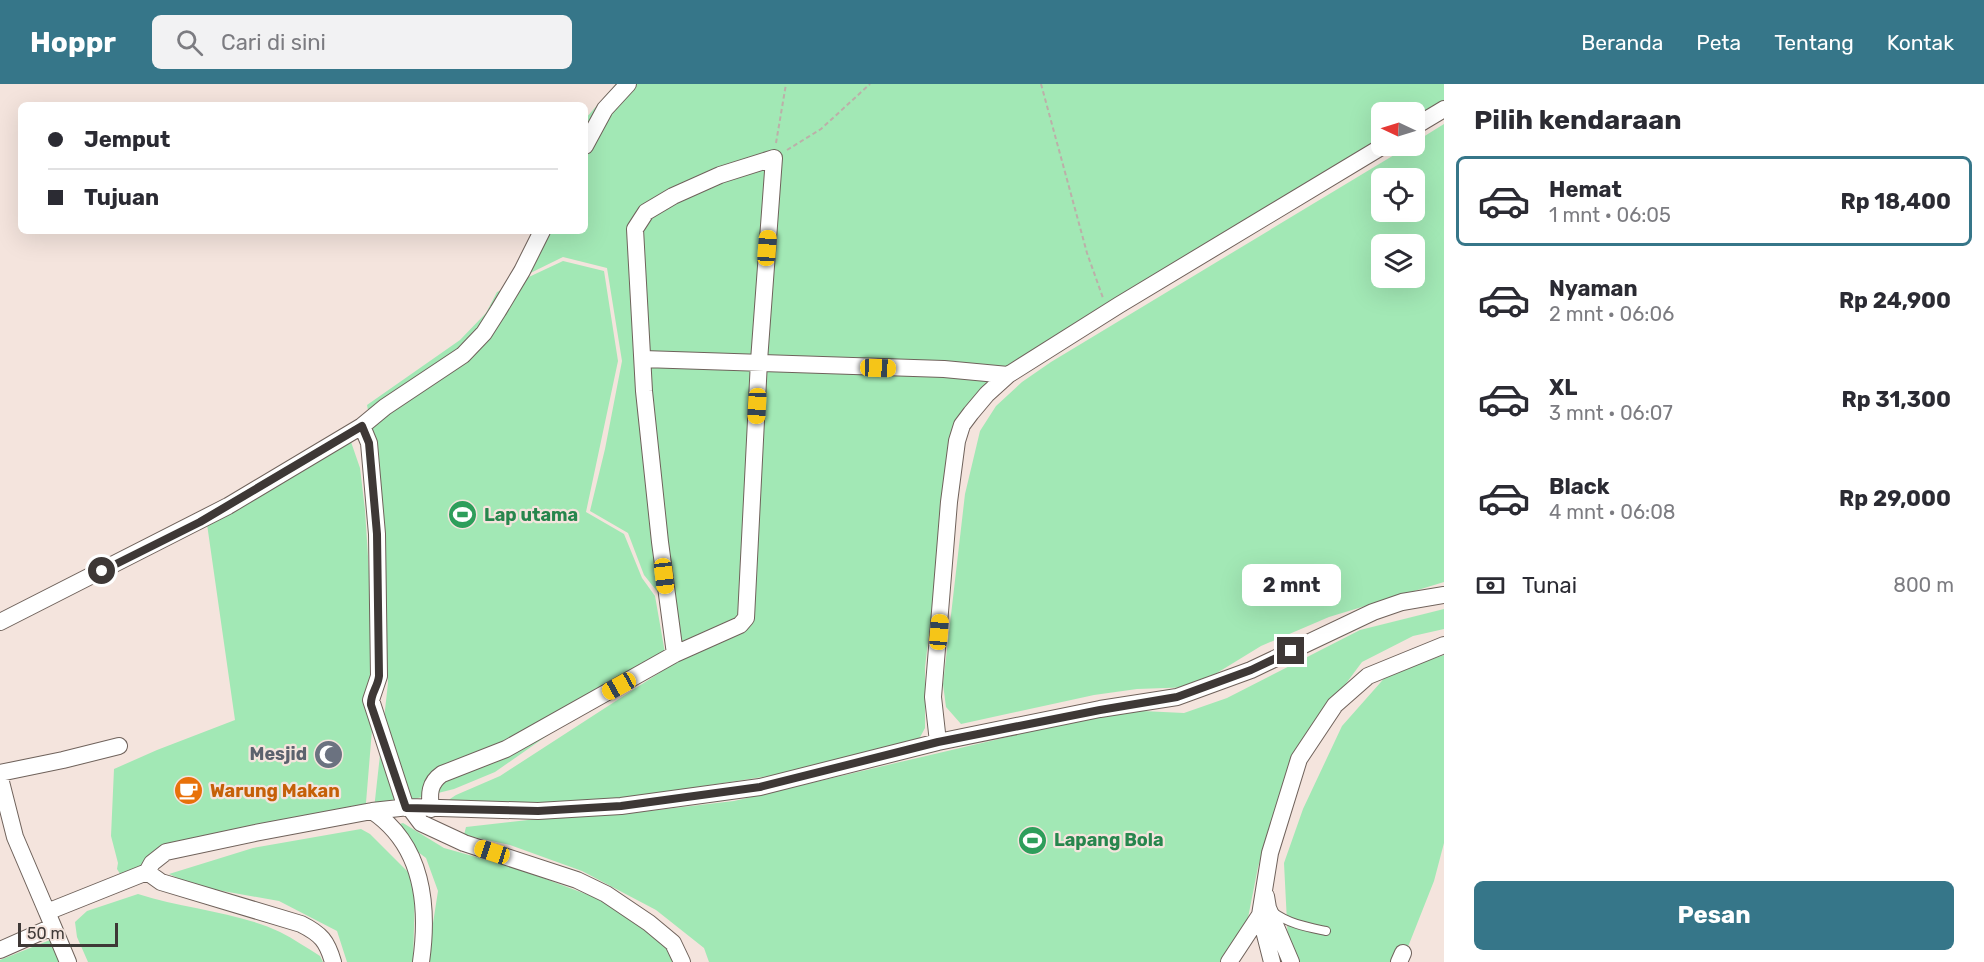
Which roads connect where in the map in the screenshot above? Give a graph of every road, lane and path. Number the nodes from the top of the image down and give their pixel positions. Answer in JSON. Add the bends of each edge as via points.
{"nodes":[{"id":1,"x":628,"y":84,"type":"edge"},
{"id":2,"x":786,"y":84,"type":"edge"},
{"id":3,"x":870,"y":84,"type":"edge"},
{"id":4,"x":1041,"y":84,"type":"edge"},
{"id":5,"x":1444,"y":109,"type":"edge"},
{"id":6,"x":1425,"y":120,"type":"edge"},
{"id":7,"x":588,"y":140,"type":"edge"},
{"id":8,"x":1371,"y":153,"type":"edge"},
{"id":9,"x":774,"y":158,"type":"junction"},
{"id":10,"x":540,"y":234,"type":"edge"},
{"id":11,"x":1109,"y":311,"type":"junction"},
{"id":12,"x":643,"y":359,"type":"junction"},
{"id":13,"x":759,"y":362,"type":"junction"},
{"id":14,"x":1008,"y":375,"type":"junction"},
{"id":15,"x":362,"y":426,"type":"junction"},
{"id":16,"x":1444,"y":595,"type":"edge"},
{"id":17,"x":0,"y":622,"type":"edge"},
{"id":18,"x":1444,"y":645,"type":"edge"},
{"id":19,"x":675,"y":654,"type":"junction"},
{"id":20,"x":938,"y":742,"type":"junction"},
{"id":21,"x":119,"y":746,"type":"dead end"},
{"id":22,"x":0,"y":773,"type":"edge"},
{"id":23,"x":0,"y":778,"type":"edge"},
{"id":24,"x":408,"y":808,"type":"junction"},
{"id":25,"x":431,"y":809,"type":"junction"},
{"id":26,"x":372,"y":811,"type":"junction"},
{"id":27,"x":147,"y":872,"type":"junction"},
{"id":28,"x":1264,"y":911,"type":"junction"},
{"id":29,"x":49,"y":919,"type":"junction"},
{"id":30,"x":1326,"y":931,"type":"dead end"},
{"id":31,"x":0,"y":950,"type":"edge"},
{"id":32,"x":68,"y":962,"type":"edge"},
{"id":33,"x":333,"y":962,"type":"edge"},
{"id":34,"x":421,"y":962,"type":"edge"},
{"id":35,"x":682,"y":962,"type":"edge"},
{"id":36,"x":1229,"y":962,"type":"edge"},
{"id":37,"x":1272,"y":962,"type":"edge"},
{"id":38,"x":1291,"y":962,"type":"edge"}],
"edges":[{"from":1,"to":7,"type":"street","via":[[605,109]]},
{"from":2,"to":9,"type":"path"},
{"from":3,"to":9,"type":"path","via":[[821,129]]},
{"from":4,"to":11,"type":"path","via":[[1087,253]]},
{"from":5,"to":6,"type":"street"},
{"from":8,"to":11,"type":"street"},
{"from":9,"to":12,"type":"street","via":[[720,175],[673,196],[640,219],[635,229]]},
{"from":9,"to":13,"type":"street"},
{"from":10,"to":15,"type":"street","via":[[498,311],[463,355]]},
{"from":11,"to":14,"type":"street"},
{"from":12,"to":13,"type":"street"},
{"from":12,"to":19,"type":"street","via":[[657,519]]},
{"from":13,"to":14,"type":"street"},
{"from":13,"to":19,"type":"street","via":[[746,618]]},
{"from":14,"to":20,"type":"street","via":[[971,413],[957,441],[933,697]]},
{"from":15,"to":17,"type":"street","via":[[200,522]]},
{"from":15,"to":24,"type":"street","via":[[369,443],[377,534],[379,682],[371,705]]},
{"from":16,"to":20,"type":"street","via":[[1373,612],[1251,670],[1177,697]]},
{"from":18,"to":28,"type":"street","via":[[1368,676],[1335,705],[1299,759],[1270,853],[1264,881]]},
{"from":19,"to":25,"type":"street","via":[[506,749],[435,778],[429,794]]},
{"from":20,"to":25,"type":"street","via":[[760,787],[621,806],[538,811]]},
{"from":21,"to":22,"type":"street"},
{"from":23,"to":29,"type":"street","via":[[15,837]]},
{"from":24,"to":25,"type":"street"},
{"from":24,"to":26,"type":"street"},
{"from":24,"to":35,"type":"street","via":[[421,823],[464,843],[577,880],[606,894],[673,943]]},
{"from":26,"to":27,"type":"street","via":[[166,852]]},
{"from":26,"to":34,"type":"street","via":[[403,842],[415,864],[424,894]]},
{"from":27,"to":29,"type":"street"},
{"from":27,"to":33,"type":"street","via":[[162,882],[302,924],[328,946]]},
{"from":28,"to":30,"type":"lane"},
{"from":28,"to":36,"type":"street"},
{"from":28,"to":37,"type":"street"},
{"from":28,"to":38,"type":"street"},
{"from":29,"to":31,"type":"street"},
{"from":29,"to":32,"type":"street"}]}
